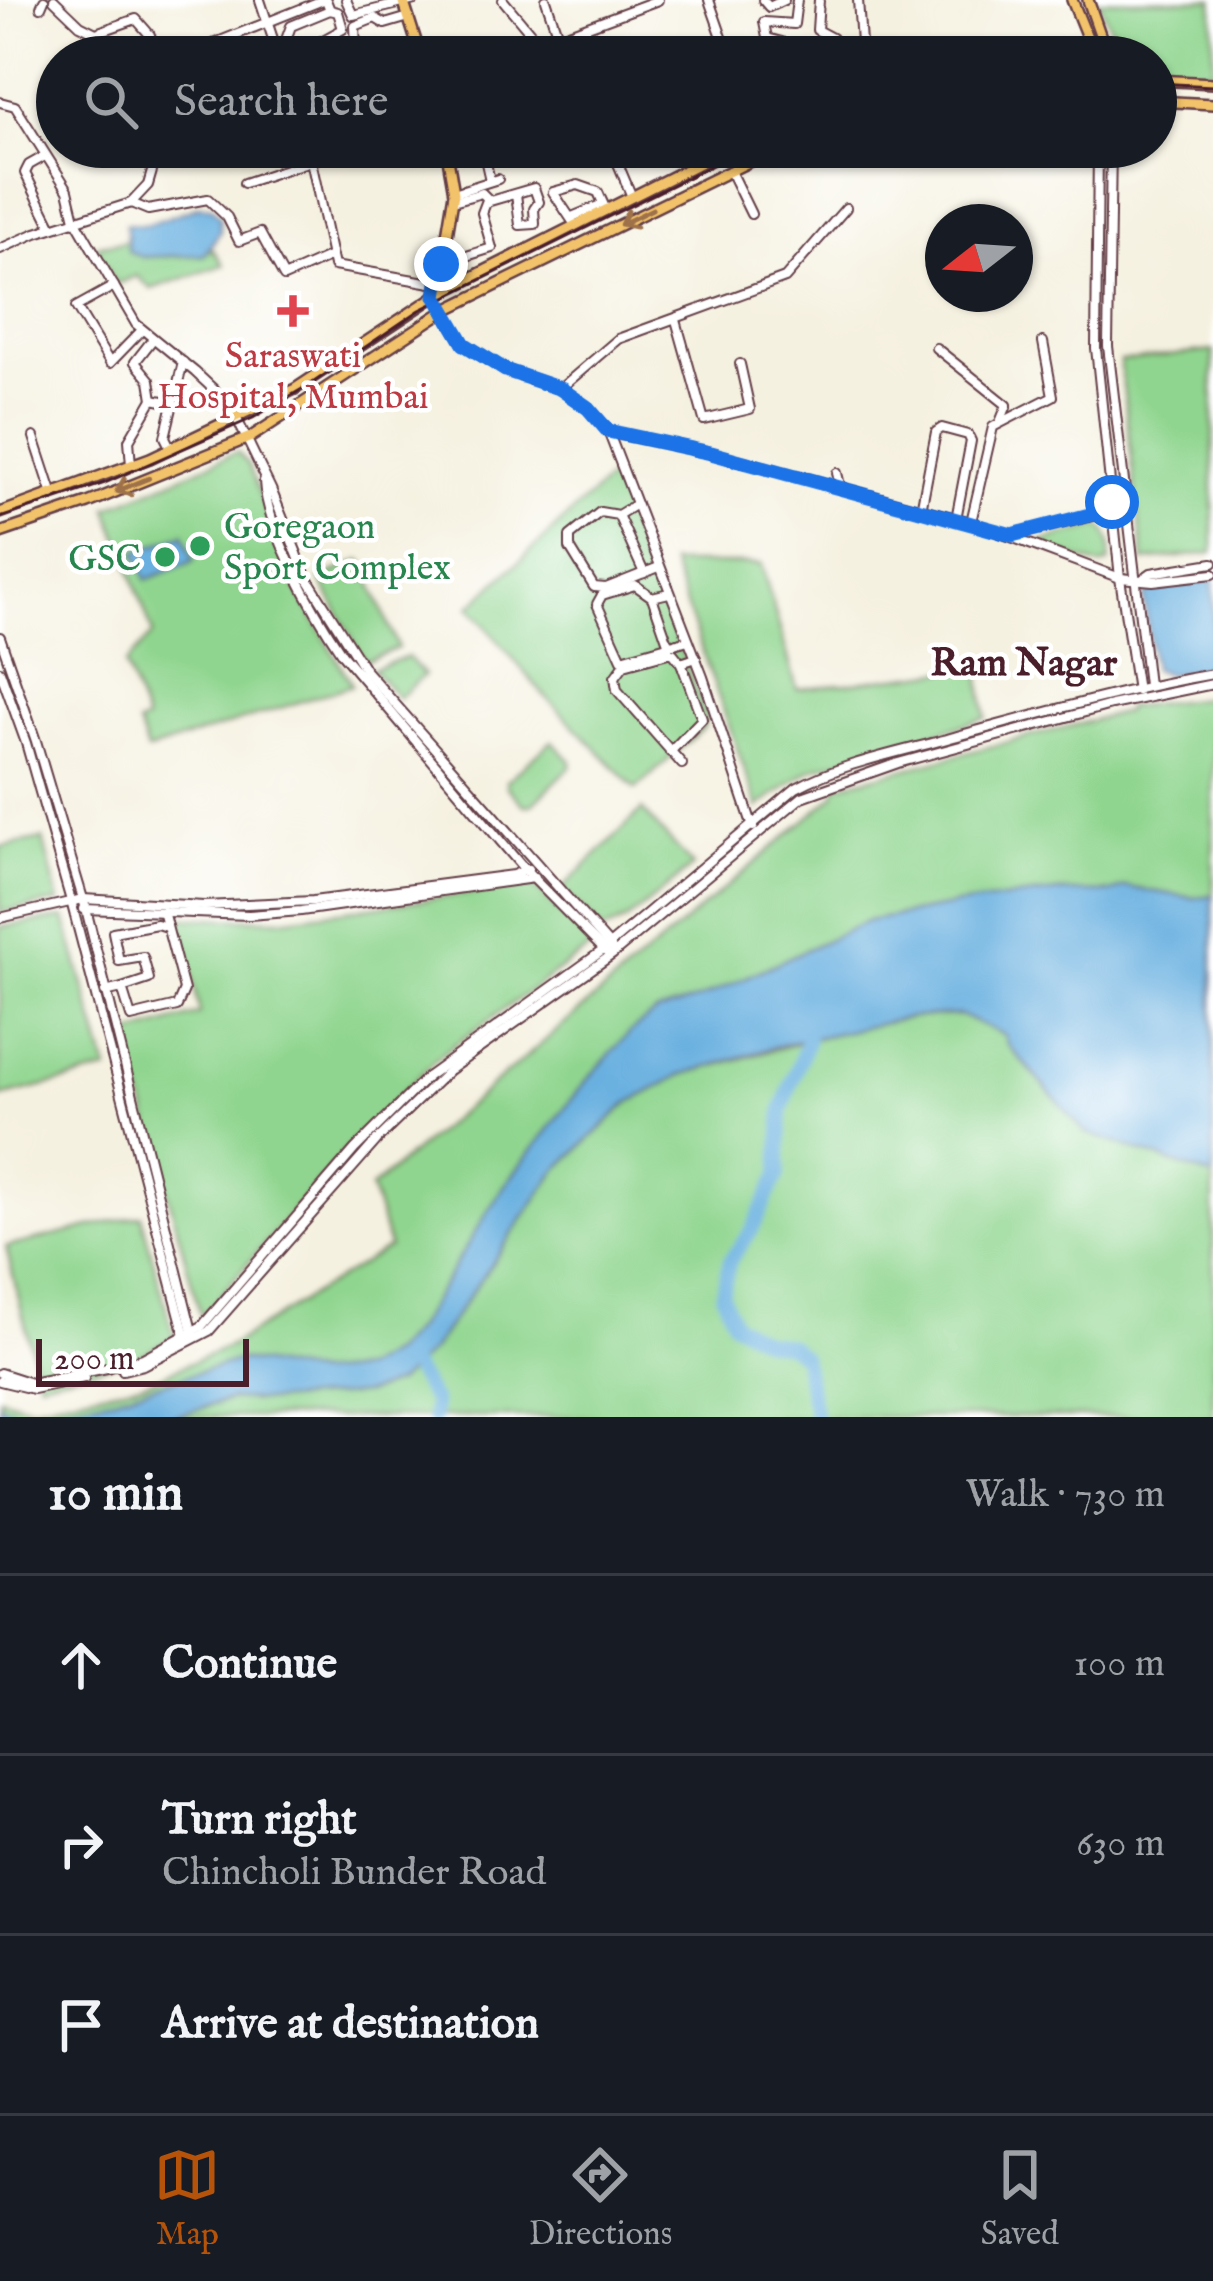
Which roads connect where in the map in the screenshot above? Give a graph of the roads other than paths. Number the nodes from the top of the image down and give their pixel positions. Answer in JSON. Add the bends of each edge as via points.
{"nodes":[{"id":1,"x":54,"y":0,"type":"edge"},
{"id":2,"x":260,"y":0,"type":"edge"},
{"id":3,"x":346,"y":0,"type":"edge"},
{"id":4,"x":503,"y":0,"type":"edge"},
{"id":5,"x":547,"y":0,"type":"edge"},
{"id":6,"x":658,"y":0,"type":"edge"},
{"id":7,"x":709,"y":0,"type":"edge"},
{"id":8,"x":763,"y":0,"type":"edge"},
{"id":9,"x":784,"y":0,"type":"edge"},
{"id":10,"x":797,"y":0,"type":"edge"},
{"id":11,"x":819,"y":0,"type":"edge"},
{"id":12,"x":858,"y":0,"type":"edge"},
{"id":13,"x":1072,"y":0,"type":"edge"},
{"id":14,"x":1088,"y":0,"type":"edge"},
{"id":15,"x":407,"y":1,"type":"edge"},
{"id":16,"x":326,"y":3,"type":"edge"},
{"id":17,"x":287,"y":15,"type":"junction"},
{"id":18,"x":409,"y":17,"type":"junction"},
{"id":19,"x":269,"y":22,"type":"junction"},
{"id":20,"x":291,"y":26,"type":"junction"},
{"id":21,"x":150,"y":36,"type":"edge"},
{"id":22,"x":244,"y":36,"type":"edge"},
{"id":23,"x":275,"y":36,"type":"edge"},
{"id":24,"x":288,"y":36,"type":"edge"},
{"id":25,"x":330,"y":36,"type":"edge"},
{"id":26,"x":356,"y":36,"type":"edge"},
{"id":27,"x":415,"y":36,"type":"edge"},
{"id":28,"x":532,"y":36,"type":"edge"},
{"id":29,"x":558,"y":36,"type":"joint"},
{"id":30,"x":722,"y":36,"type":"edge"},
{"id":31,"x":767,"y":36,"type":"edge"},
{"id":32,"x":828,"y":36,"type":"edge"},
{"id":33,"x":861,"y":36,"type":"edge"},
{"id":34,"x":1084,"y":36,"type":"edge"},
{"id":35,"x":1101,"y":36,"type":"edge"},
{"id":36,"x":1177,"y":81,"type":"edge"},
{"id":37,"x":1213,"y":83,"type":"edge"},
{"id":38,"x":0,"y":102,"type":"edge"},
{"id":39,"x":1177,"y":102,"type":"edge"},
{"id":40,"x":1213,"y":104,"type":"edge"},
{"id":41,"x":36,"y":140,"type":"edge"},
{"id":42,"x":36,"y":161,"type":"edge"},
{"id":43,"x":54,"y":168,"type":"edge"},
{"id":44,"x":153,"y":168,"type":"edge"},
{"id":45,"x":297,"y":168,"type":"edge"},
{"id":46,"x":314,"y":168,"type":"edge"},
{"id":47,"x":449,"y":168,"type":"edge"},
{"id":48,"x":489,"y":168,"type":"edge"},
{"id":49,"x":620,"y":168,"type":"edge"},
{"id":50,"x":690,"y":168,"type":"edge"},
{"id":51,"x":736,"y":168,"type":"edge"},
{"id":52,"x":1098,"y":168,"type":"edge"},
{"id":53,"x":1111,"y":168,"type":"edge"},
{"id":54,"x":730,"y":171,"type":"junction"},
{"id":55,"x":670,"y":178,"type":"junction"},
{"id":56,"x":244,"y":184,"type":"dead end"},
{"id":57,"x":516,"y":194,"type":"junction"},
{"id":58,"x":677,"y":196,"type":"junction"},
{"id":59,"x":454,"y":197,"type":"junction"},
{"id":60,"x":632,"y":197,"type":"junction"},
{"id":61,"x":487,"y":200,"type":"junction"},
{"id":62,"x":131,"y":203,"type":"junction"},
{"id":63,"x":604,"y":207,"type":"junction"},
{"id":64,"x":846,"y":208,"type":"dead end"},
{"id":65,"x":752,"y":214,"type":"dead end"},
{"id":66,"x":75,"y":220,"type":"junction"},
{"id":67,"x":573,"y":221,"type":"junction"},
{"id":68,"x":52,"y":227,"type":"junction"},
{"id":69,"x":0,"y":249,"type":"edge"},
{"id":70,"x":331,"y":256,"type":"junction"},
{"id":71,"x":441,"y":264,"type":"junction"},
{"id":72,"x":114,"y":286,"type":"junction"},
{"id":73,"x":437,"y":290,"type":"junction"},
{"id":74,"x":444,"y":311,"type":"junction"},
{"id":75,"x":676,"y":320,"type":"junction"},
{"id":76,"x":142,"y":330,"type":"junction"},
{"id":77,"x":153,"y":339,"type":"junction"},
{"id":78,"x":1042,"y":342,"type":"dead end"},
{"id":79,"x":936,"y":347,"type":"dead end"},
{"id":80,"x":183,"y":362,"type":"junction"},
{"id":81,"x":740,"y":364,"type":"dead end"},
{"id":82,"x":561,"y":389,"type":"junction"},
{"id":83,"x":153,"y":399,"type":"junction"},
{"id":84,"x":173,"y":403,"type":"junction"},
{"id":85,"x":236,"y":417,"type":"junction"},
{"id":86,"x":1000,"y":422,"type":"junction"},
{"id":87,"x":608,"y":431,"type":"junction"},
{"id":88,"x":34,"y":437,"type":"dead end"},
{"id":89,"x":242,"y":440,"type":"junction"},
{"id":90,"x":171,"y":449,"type":"junction"},
{"id":91,"x":131,"y":466,"type":"junction"},
{"id":92,"x":837,"y":473,"type":"dead end"},
{"id":93,"x":841,"y":489,"type":"junction"},
{"id":94,"x":54,"y":496,"type":"junction"},
{"id":95,"x":636,"y":504,"type":"junction"},
{"id":96,"x":1126,"y":508,"type":"junction"},
{"id":97,"x":1113,"y":509,"type":"junction"},
{"id":98,"x":921,"y":510,"type":"junction"},
{"id":99,"x":0,"y":513,"type":"edge"},
{"id":100,"x":618,"y":515,"type":"junction"},
{"id":101,"x":956,"y":519,"type":"junction"},
{"id":102,"x":971,"y":522,"type":"junction"},
{"id":103,"x":0,"y":533,"type":"edge"},
{"id":104,"x":1012,"y":535,"type":"junction"},
{"id":105,"x":1213,"y":563,"type":"edge"},
{"id":106,"x":659,"y":567,"type":"junction"},
{"id":107,"x":644,"y":573,"type":"junction"},
{"id":108,"x":1213,"y":574,"type":"edge"},
{"id":109,"x":1120,"y":578,"type":"junction"},
{"id":110,"x":1138,"y":579,"type":"junction"},
{"id":111,"x":669,"y":593,"type":"junction"},
{"id":112,"x":652,"y":597,"type":"junction"},
{"id":113,"x":0,"y":637,"type":"edge"},
{"id":114,"x":688,"y":640,"type":"junction"},
{"id":115,"x":669,"y":646,"type":"junction"},
{"id":116,"x":696,"y":658,"type":"junction"},
{"id":117,"x":4,"y":660,"type":"edge"},
{"id":118,"x":681,"y":663,"type":"junction"},
{"id":119,"x":0,"y":671,"type":"edge"},
{"id":120,"x":1213,"y":674,"type":"edge"},
{"id":121,"x":1213,"y":684,"type":"edge"},
{"id":122,"x":1148,"y":685,"type":"junction"},
{"id":123,"x":1135,"y":688,"type":"junction"},
{"id":124,"x":1142,"y":697,"type":"junction"},
{"id":125,"x":31,"y":742,"type":"junction"},
{"id":126,"x":670,"y":752,"type":"junction"},
{"id":127,"x":682,"y":764,"type":"dead end"},
{"id":128,"x":52,"y":815,"type":"junction"},
{"id":129,"x":755,"y":830,"type":"junction"},
{"id":130,"x":530,"y":868,"type":"junction"},
{"id":131,"x":538,"y":877,"type":"junction"},
{"id":132,"x":85,"y":904,"type":"junction"},
{"id":133,"x":70,"y":906,"type":"junction"},
{"id":134,"x":289,"y":907,"type":"junction"},
{"id":135,"x":163,"y":908,"type":"junction"},
{"id":136,"x":0,"y":918,"type":"edge"},
{"id":137,"x":166,"y":927,"type":"junction"},
{"id":138,"x":609,"y":950,"type":"junction"},
{"id":139,"x":119,"y":961,"type":"junction"},
{"id":140,"x":101,"y":965,"type":"junction"},
{"id":141,"x":122,"y":988,"type":"junction"},
{"id":142,"x":108,"y":992,"type":"junction"},
{"id":143,"x":97,"y":995,"type":"junction"},
{"id":144,"x":190,"y":1337,"type":"junction"},
{"id":145,"x":0,"y":1377,"type":"edge"}],
"edges":[{"from":1,"to":21,"type":"street","via":[[97,33],[136,19]]},
{"from":2,"to":19,"type":"street"},
{"from":3,"to":15,"type":"street","via":[[353,15]]},
{"from":4,"to":28,"type":"street"},
{"from":5,"to":29,"type":"street"},
{"from":6,"to":29,"type":"street"},
{"from":7,"to":30,"type":"street"},
{"from":8,"to":9,"type":"street","via":[[769,7]]},
{"from":10,"to":31,"type":"street","via":[[794,23],[764,22]]},
{"from":11,"to":32,"type":"street","via":[[817,30]]},
{"from":12,"to":33,"type":"street"},
{"from":13,"to":34,"type":"main road"},
{"from":14,"to":35,"type":"main road"},
{"from":15,"to":18,"type":"main road"},
{"from":16,"to":17,"type":"street"},
{"from":16,"to":20,"type":"street"},
{"from":16,"to":25,"type":"street","via":[[343,29]]},
{"from":17,"to":19,"type":"street"},
{"from":17,"to":20,"type":"street"},
{"from":18,"to":26,"type":"street","via":[[385,24],[375,18],[356,26]]},
{"from":18,"to":27,"type":"main road"},
{"from":19,"to":22,"type":"street"},
{"from":19,"to":23,"type":"street"},
{"from":20,"to":24,"type":"street"},
{"from":36,"to":37,"type":"main road"},
{"from":38,"to":41,"type":"street","via":[[15,106]]},
{"from":39,"to":40,"type":"main road"},
{"from":42,"to":68,"type":"street","via":[[25,173]]},
{"from":43,"to":66,"type":"street"},
{"from":44,"to":62,"type":"street"},
{"from":45,"to":56,"type":"street"},
{"from":46,"to":70,"type":"street"},
{"from":47,"to":59,"type":"main road"},
{"from":48,"to":59,"type":"street","via":[[494,177]]},
{"from":49,"to":60,"type":"street"},
{"from":50,"to":55,"type":"main road"},
{"from":51,"to":54,"type":"main road"},
{"from":52,"to":97,"type":"street","via":[[1096,348]]},
{"from":53,"to":96,"type":"street","via":[[1108,346]]},
{"from":54,"to":58,"type":"main road"},
{"from":54,"to":65,"type":"street"},
{"from":55,"to":58,"type":"main road"},
{"from":55,"to":60,"type":"main road"},
{"from":57,"to":57,"type":"street","via":[[537,190],[535,224],[520,225]]},
{"from":57,"to":61,"type":"street"},
{"from":58,"to":74,"type":"main road","one_way":true},
{"from":59,"to":61,"type":"street","via":[[482,193]]},
{"from":59,"to":71,"type":"main road"},
{"from":60,"to":63,"type":"main road"},
{"from":61,"to":71,"type":"street","via":[[481,208],[492,248]]},
{"from":62,"to":66,"type":"street"},
{"from":62,"to":70,"type":"street","via":[[148,210],[208,199],[239,241],[260,233],[284,277]]},
{"from":63,"to":67,"type":"main road"},
{"from":63,"to":67,"type":"street","via":[[598,192],[578,185],[553,192]]},
{"from":64,"to":75,"type":"street","via":[[785,278]]},
{"from":66,"to":68,"type":"street"},
{"from":66,"to":72,"type":"street"},
{"from":67,"to":73,"type":"main road"},
{"from":68,"to":69,"type":"street"},
{"from":70,"to":73,"type":"street","via":[[334,266]]},
{"from":71,"to":73,"type":"main road"},
{"from":72,"to":76,"type":"street"},
{"from":72,"to":76,"type":"street","via":[[76,308],[110,363]]},
{"from":73,"to":74,"type":"main road"},
{"from":73,"to":85,"type":"main road","via":[[295,388]]},
{"from":74,"to":82,"type":"street","via":[[464,344],[505,370]]},
{"from":74,"to":89,"type":"main road"},
{"from":75,"to":81,"type":"street","via":[[704,420],[750,409]]},
{"from":75,"to":82,"type":"street","via":[[618,339]]},
{"from":76,"to":77,"type":"street"},
{"from":77,"to":80,"type":"street"},
{"from":77,"to":83,"type":"street","via":[[135,365],[150,380]]},
{"from":78,"to":86,"type":"street","via":[[1053,396]]},
{"from":79,"to":86,"type":"street","via":[[1007,405]]},
{"from":80,"to":84,"type":"street"},
{"from":80,"to":85,"type":"street"},
{"from":82,"to":87,"type":"street"},
{"from":83,"to":84,"type":"street"},
{"from":83,"to":91,"type":"street","via":[[132,433]]},
{"from":84,"to":90,"type":"street","via":[[165,437]]},
{"from":85,"to":89,"type":"street"},
{"from":85,"to":90,"type":"main road"},
{"from":86,"to":102,"type":"street"},
{"from":87,"to":93,"type":"street"},
{"from":87,"to":95,"type":"street"},
{"from":88,"to":94,"type":"street"},
{"from":89,"to":103,"type":"main road","one_way":true},
{"from":89,"to":130,"type":"street","via":[[322,624]]},
{"from":90,"to":91,"type":"main road"},
{"from":91,"to":94,"type":"main road"},
{"from":92,"to":93,"type":"street"},
{"from":93,"to":98,"type":"street"},
{"from":94,"to":99,"type":"main road"},
{"from":95,"to":100,"type":"street"},
{"from":95,"to":106,"type":"street"},
{"from":96,"to":97,"type":"street"},
{"from":96,"to":110,"type":"street"},
{"from":97,"to":104,"type":"street"},
{"from":97,"to":109,"type":"street"},
{"from":98,"to":101,"type":"street"},
{"from":98,"to":101,"type":"street","via":[[942,428],[971,441]]},
{"from":100,"to":107,"type":"street"},
{"from":100,"to":107,"type":"street","via":[[600,512],[569,536],[570,548],[594,587]]},
{"from":101,"to":102,"type":"street"},
{"from":102,"to":104,"type":"street"},
{"from":104,"to":109,"type":"street"},
{"from":105,"to":110,"type":"street"},
{"from":106,"to":107,"type":"street"},
{"from":106,"to":111,"type":"street"},
{"from":108,"to":110,"type":"street"},
{"from":109,"to":110,"type":"street"},
{"from":109,"to":123,"type":"street"},
{"from":110,"to":122,"type":"street"},
{"from":111,"to":112,"type":"street"},
{"from":111,"to":114,"type":"street"},
{"from":112,"to":115,"type":"street"},
{"from":112,"to":115,"type":"street","via":[[635,585],[597,604],[622,658]]},
{"from":113,"to":117,"type":"street"},
{"from":114,"to":115,"type":"street"},
{"from":114,"to":116,"type":"street"},
{"from":116,"to":118,"type":"street"},
{"from":116,"to":129,"type":"street"},
{"from":117,"to":125,"type":"street"},
{"from":118,"to":126,"type":"street","via":[[702,719]]},
{"from":118,"to":126,"type":"street","via":[[668,653],[624,665],[615,677],[617,690]]},
{"from":119,"to":125,"type":"street"},
{"from":120,"to":122,"type":"street"},
{"from":121,"to":124,"type":"street"},
{"from":122,"to":123,"type":"street"},
{"from":122,"to":124,"type":"street"},
{"from":123,"to":124,"type":"street"},
{"from":123,"to":129,"type":"street","via":[[826,775],[796,788]]},
{"from":124,"to":129,"type":"street","via":[[829,784]]},
{"from":125,"to":128,"type":"street"},
{"from":126,"to":127,"type":"street"},
{"from":128,"to":132,"type":"street"},
{"from":128,"to":133,"type":"street"},
{"from":129,"to":138,"type":"street"},
{"from":130,"to":131,"type":"street"},
{"from":130,"to":134,"type":"street"},
{"from":131,"to":134,"type":"street"},
{"from":131,"to":138,"type":"street"},
{"from":132,"to":133,"type":"street"},
{"from":132,"to":135,"type":"street"},
{"from":132,"to":140,"type":"street"},
{"from":133,"to":136,"type":"street"},
{"from":133,"to":143,"type":"street"},
{"from":134,"to":135,"type":"street"},
{"from":135,"to":137,"type":"street"},
{"from":137,"to":139,"type":"street","via":[[113,932]]},
{"from":137,"to":141,"type":"street","via":[[184,990],[177,1006],[131,1018]]},
{"from":138,"to":144,"type":"street","via":[[449,1070],[218,1323]]},
{"from":139,"to":140,"type":"street"},
{"from":139,"to":141,"type":"street","via":[[143,957],[149,979]]},
{"from":140,"to":142,"type":"street"},
{"from":141,"to":142,"type":"street"},
{"from":142,"to":143,"type":"street"},
{"from":142,"to":144,"type":"street"},
{"from":143,"to":144,"type":"street"},
{"from":144,"to":145,"type":"street","via":[[143,1365],[33,1389]]}]}
